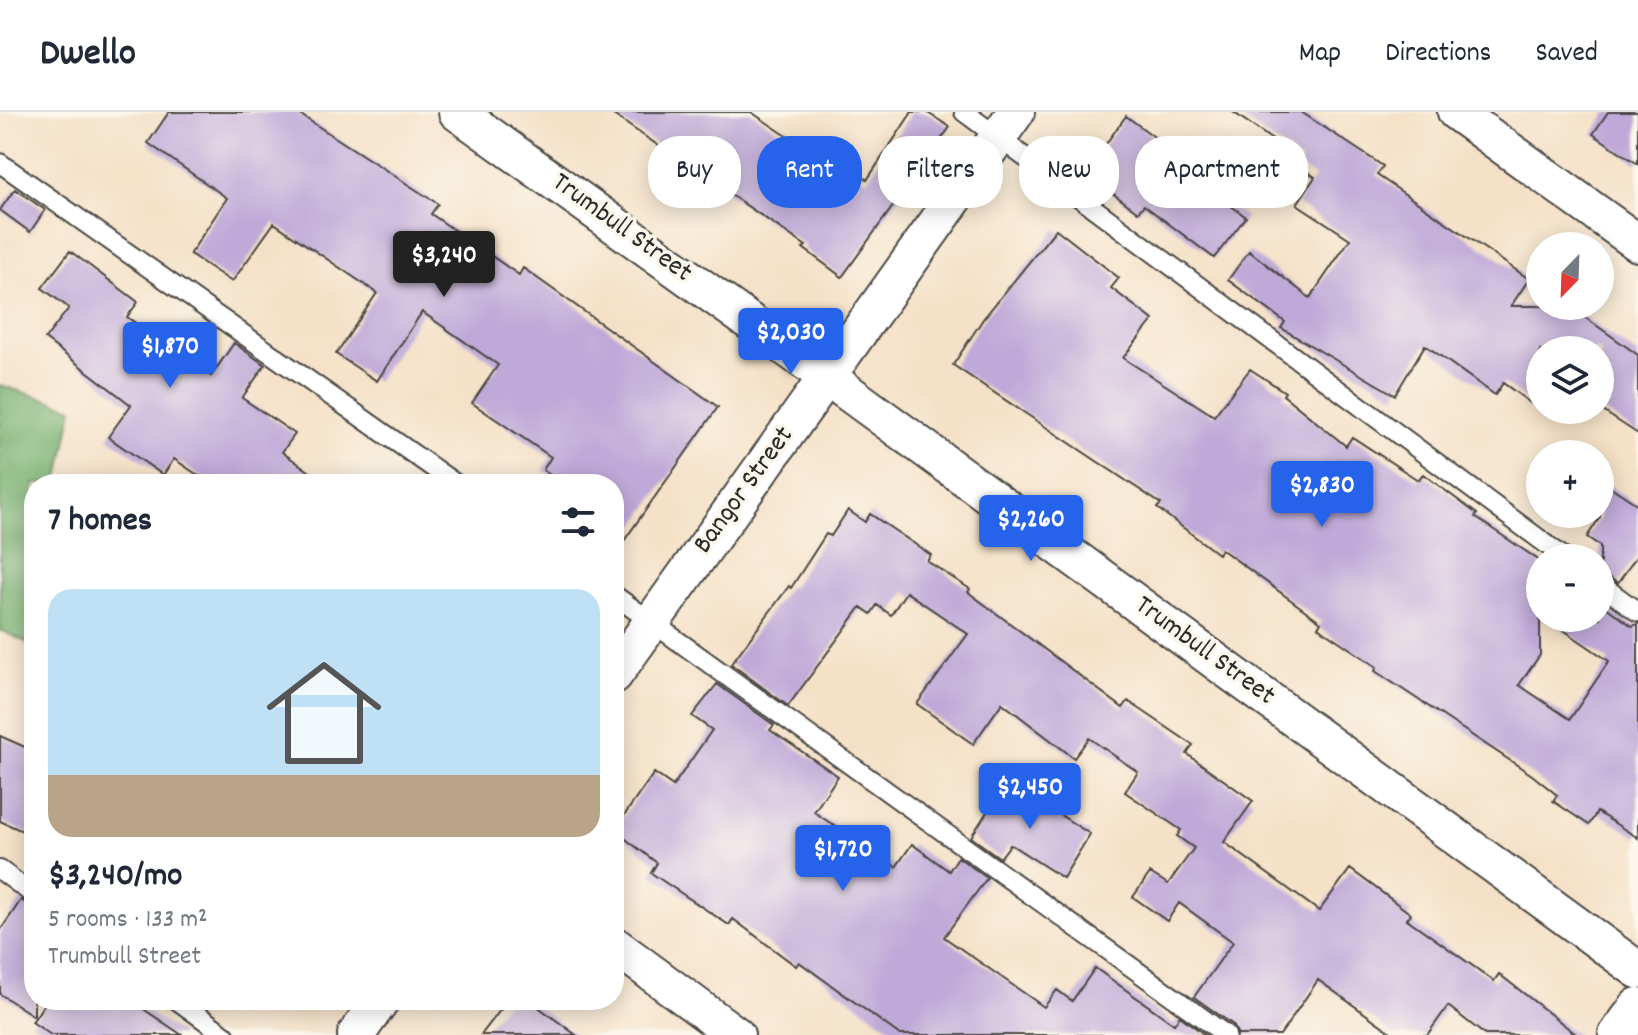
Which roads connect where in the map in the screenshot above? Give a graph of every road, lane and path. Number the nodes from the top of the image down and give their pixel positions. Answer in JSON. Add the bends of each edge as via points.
{"nodes":[{"id":1,"x":457,"y":112,"type":"edge"},
{"id":2,"x":964,"y":112,"type":"edge"},
{"id":3,"x":1456,"y":112,"type":"edge"},
{"id":4,"x":1007,"y":124,"type":"edge"},
{"id":5,"x":0,"y":163,"type":"edge"},
{"id":6,"x":1638,"y":243,"type":"edge"},
{"id":7,"x":827,"y":377,"type":"junction"},
{"id":8,"x":442,"y":474,"type":"edge"},
{"id":9,"x":1547,"y":544,"type":"edge"},
{"id":10,"x":1614,"y":594,"type":"edge"},
{"id":11,"x":624,"y":602,"type":"edge"},
{"id":12,"x":1638,"y":612,"type":"edge"},
{"id":13,"x":652,"y":622,"type":"junction"},
{"id":14,"x":624,"y":661,"type":"edge"},
{"id":15,"x":0,"y":870,"type":"edge"},
{"id":16,"x":24,"y":888,"type":"edge"},
{"id":17,"x":624,"y":952,"type":"edge"},
{"id":18,"x":1638,"y":970,"type":"edge"},
{"id":19,"x":1638,"y":1006,"type":"edge"},
{"id":20,"x":191,"y":1010,"type":"edge"},
{"id":21,"x":374,"y":1010,"type":"edge"},
{"id":22,"x":225,"y":1035,"type":"edge"},
{"id":23,"x":356,"y":1035,"type":"edge"},
{"id":24,"x":736,"y":1035,"type":"edge"},
{"id":25,"x":1226,"y":1035,"type":"edge"},
{"id":26,"x":1617,"y":1035,"type":"edge"}],
"edges":[{"from":1,"to":7,"type":"street","name":"Trumbull Street"},
{"from":2,"to":4,"type":"lane"},
{"from":3,"to":6,"type":"street"},
{"from":4,"to":7,"type":"street","name":"Bangor Street"},
{"from":4,"to":9,"type":"lane"},
{"from":5,"to":8,"type":"lane"},
{"from":7,"to":13,"type":"street","name":"Bangor Street"},
{"from":7,"to":18,"type":"street","name":"Trumbull Street"},
{"from":10,"to":12,"type":"lane"},
{"from":11,"to":13,"type":"lane"},
{"from":13,"to":14,"type":"street","name":"Bangor Street"},
{"from":13,"to":25,"type":"lane"},
{"from":15,"to":16,"type":"lane"},
{"from":17,"to":24,"type":"street"},
{"from":19,"to":26,"type":"street"},
{"from":20,"to":22,"type":"lane"},
{"from":21,"to":23,"type":"street"}]}
